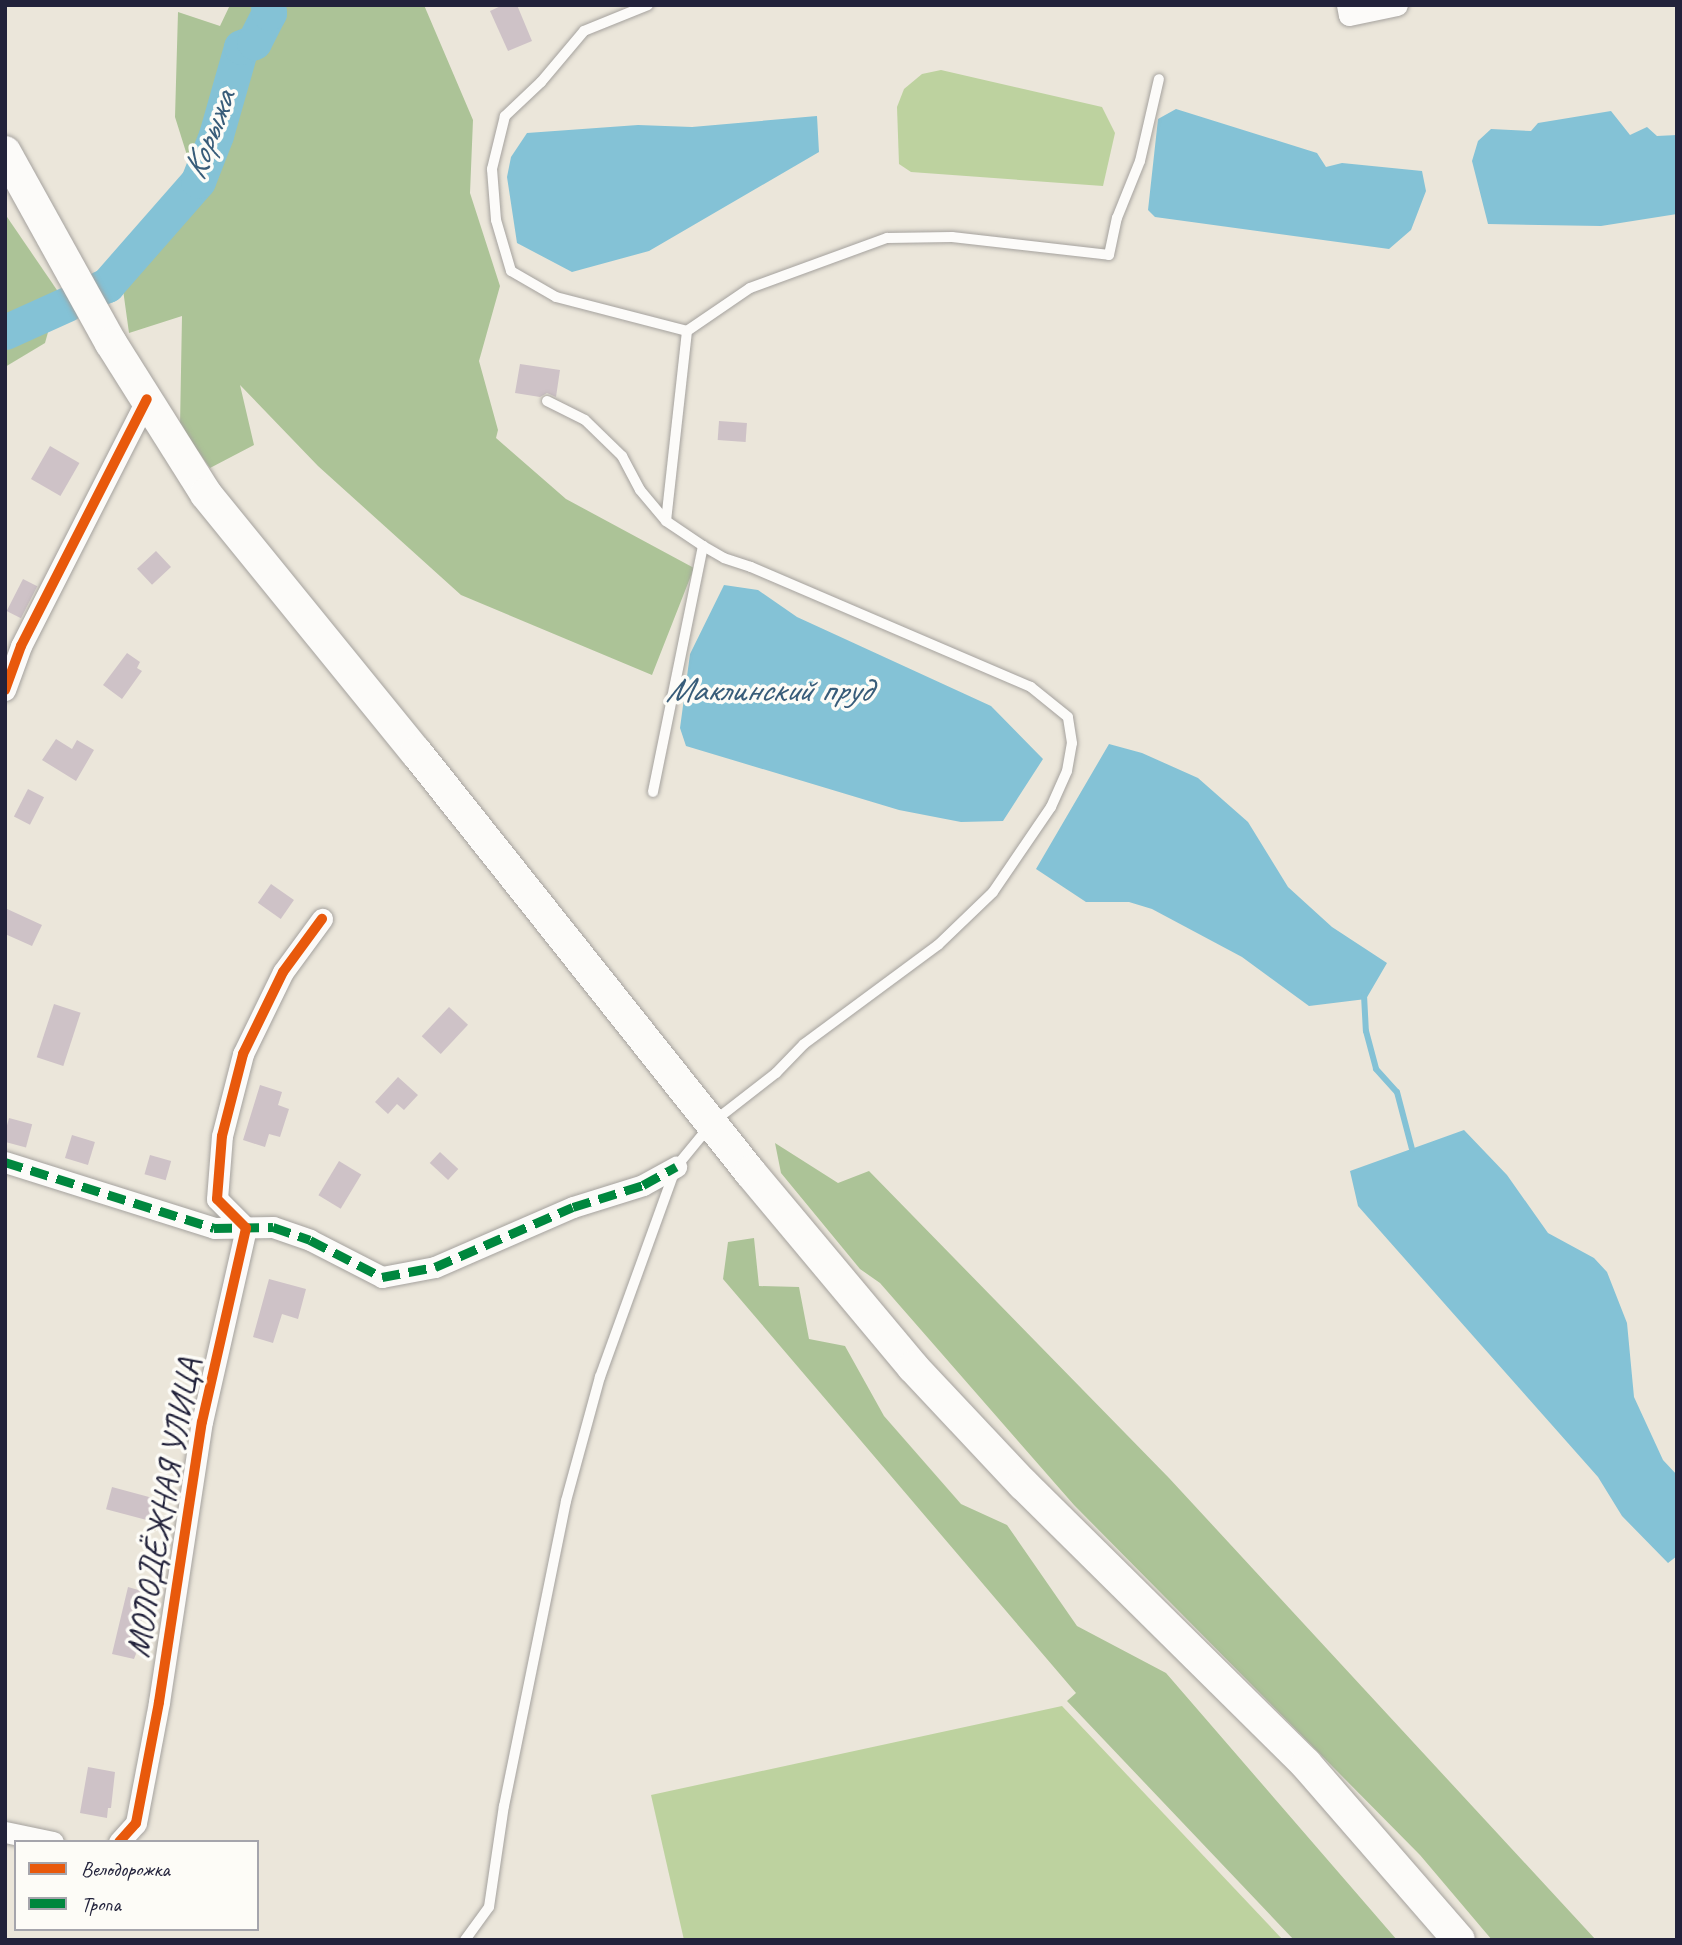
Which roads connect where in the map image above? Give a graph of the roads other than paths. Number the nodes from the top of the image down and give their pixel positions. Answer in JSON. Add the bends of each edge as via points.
{"nodes":[{"id":1,"x":648,"y":5,"type":"edge"},
{"id":2,"x":1347,"y":5,"type":"edge"},
{"id":3,"x":1397,"y":5,"type":"edge"},
{"id":4,"x":1159,"y":79,"type":"dead end"},
{"id":5,"x":5,"y":152,"type":"edge"},
{"id":6,"x":687,"y":331,"type":"junction"},
{"id":7,"x":147,"y":399,"type":"junction"},
{"id":8,"x":547,"y":401,"type":"dead end"},
{"id":9,"x":666,"y":521,"type":"junction"},
{"id":10,"x":703,"y":546,"type":"junction"},
{"id":11,"x":5,"y":690,"type":"edge"},
{"id":12,"x":653,"y":792,"type":"dead end"},
{"id":13,"x":322,"y":919,"type":"dead end"},
{"id":14,"x":713,"y":1122,"type":"junction"},
{"id":15,"x":5,"y":1163,"type":"edge"},
{"id":16,"x":676,"y":1167,"type":"junction"},
{"id":17,"x":246,"y":1228,"type":"junction"},
{"id":18,"x":5,"y":1832,"type":"edge"},
{"id":19,"x":43,"y":1840,"type":"edge"},
{"id":20,"x":121,"y":1840,"type":"edge"},
{"id":21,"x":465,"y":1940,"type":"edge"},
{"id":22,"x":1458,"y":1940,"type":"edge"}],
"edges":[{"from":1,"to":6,"type":"lane","via":[[584,31],[505,116],[492,169],[496,220],[511,271],[556,297]]},
{"from":2,"to":3,"type":"street","via":[[1349,15]]},
{"from":4,"to":6,"type":"lane","via":[[1140,161],[1117,218],[1109,255],[952,237],[887,238],[750,288]]},
{"from":5,"to":7,"type":"main road"},
{"from":6,"to":9,"type":"lane"},
{"from":7,"to":11,"type":"street","via":[[21,646]]},
{"from":7,"to":14,"type":"main road","via":[[205,494]]},
{"from":8,"to":9,"type":"lane","via":[[584,419],[622,456],[640,490]]},
{"from":9,"to":10,"type":"lane"},
{"from":10,"to":12,"type":"lane"},
{"from":10,"to":14,"type":"lane","via":[[1031,687],[1068,718],[1072,743],[1067,771],[1051,807],[993,892],[938,946],[804,1044],[776,1073]]},
{"from":13,"to":17,"type":"street","via":[[283,972],[243,1054],[225,1124],[217,1199]]},
{"from":14,"to":16,"type":"lane"},
{"from":14,"to":22,"type":"main road","via":[[913,1367],[1023,1484],[1306,1764]]},
{"from":15,"to":17,"type":"street","via":[[214,1228]]},
{"from":16,"to":17,"type":"street","via":[[643,1185],[573,1207],[435,1267],[402,1275],[382,1277],[310,1240],[273,1227]]},
{"from":16,"to":21,"type":"lane","via":[[600,1377],[569,1488],[504,1806],[489,1907]]},
{"from":17,"to":20,"type":"street","name":"МОЛОДЁЖНАЯ УЛИЦА","via":[[202,1422],[136,1823]]},
{"from":18,"to":19,"type":"street"}]}
